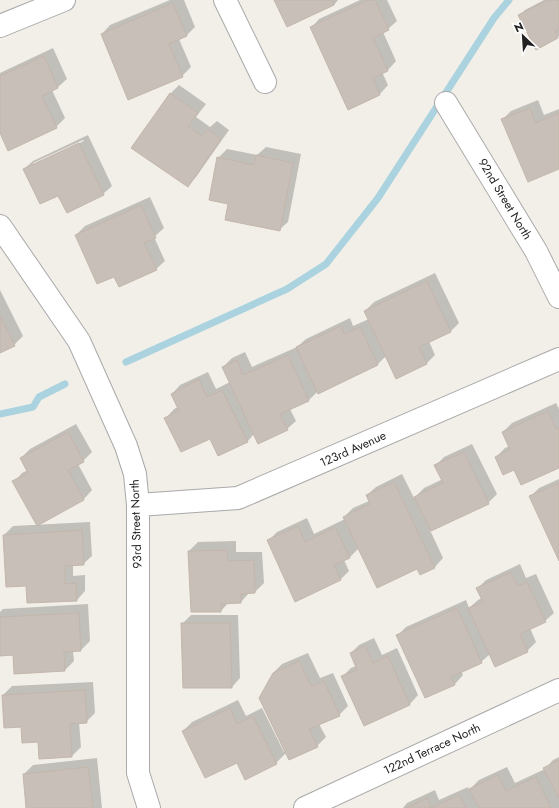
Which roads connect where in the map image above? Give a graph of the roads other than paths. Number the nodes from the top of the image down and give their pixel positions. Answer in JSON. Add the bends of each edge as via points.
{"nodes":[{"id":1,"x":64,"y":0,"type":"edge"},
{"id":2,"x":225,"y":0,"type":"edge"},
{"id":3,"x":0,"y":26,"type":"edge"},
{"id":4,"x":265,"y":82,"type":"dead end"},
{"id":5,"x":446,"y":104,"type":"dead end"},
{"id":6,"x":0,"y":226,"type":"edge"},
{"id":7,"x":559,"y":298,"type":"edge"},
{"id":8,"x":559,"y":359,"type":"edge"},
{"id":9,"x":138,"y":505,"type":"junction"},
{"id":10,"x":559,"y":690,"type":"edge"},
{"id":11,"x":149,"y":808,"type":"edge"},
{"id":12,"x":305,"y":808,"type":"edge"}],
"edges":[{"from":1,"to":3,"type":"street"},
{"from":2,"to":4,"type":"street"},
{"from":5,"to":7,"type":"street","name":"92nd Street North","via":[[536,251]]},
{"from":6,"to":9,"type":"street","name":"93rd Street North","via":[[79,341],[126,446],[135,474]]},
{"from":8,"to":9,"type":"street","name":"123rd Avenue","via":[[238,498]]},
{"from":9,"to":11,"type":"street","name":"93rd Street North","via":[[138,773]]},
{"from":10,"to":12,"type":"street","name":"122nd Terrace North"}]}
